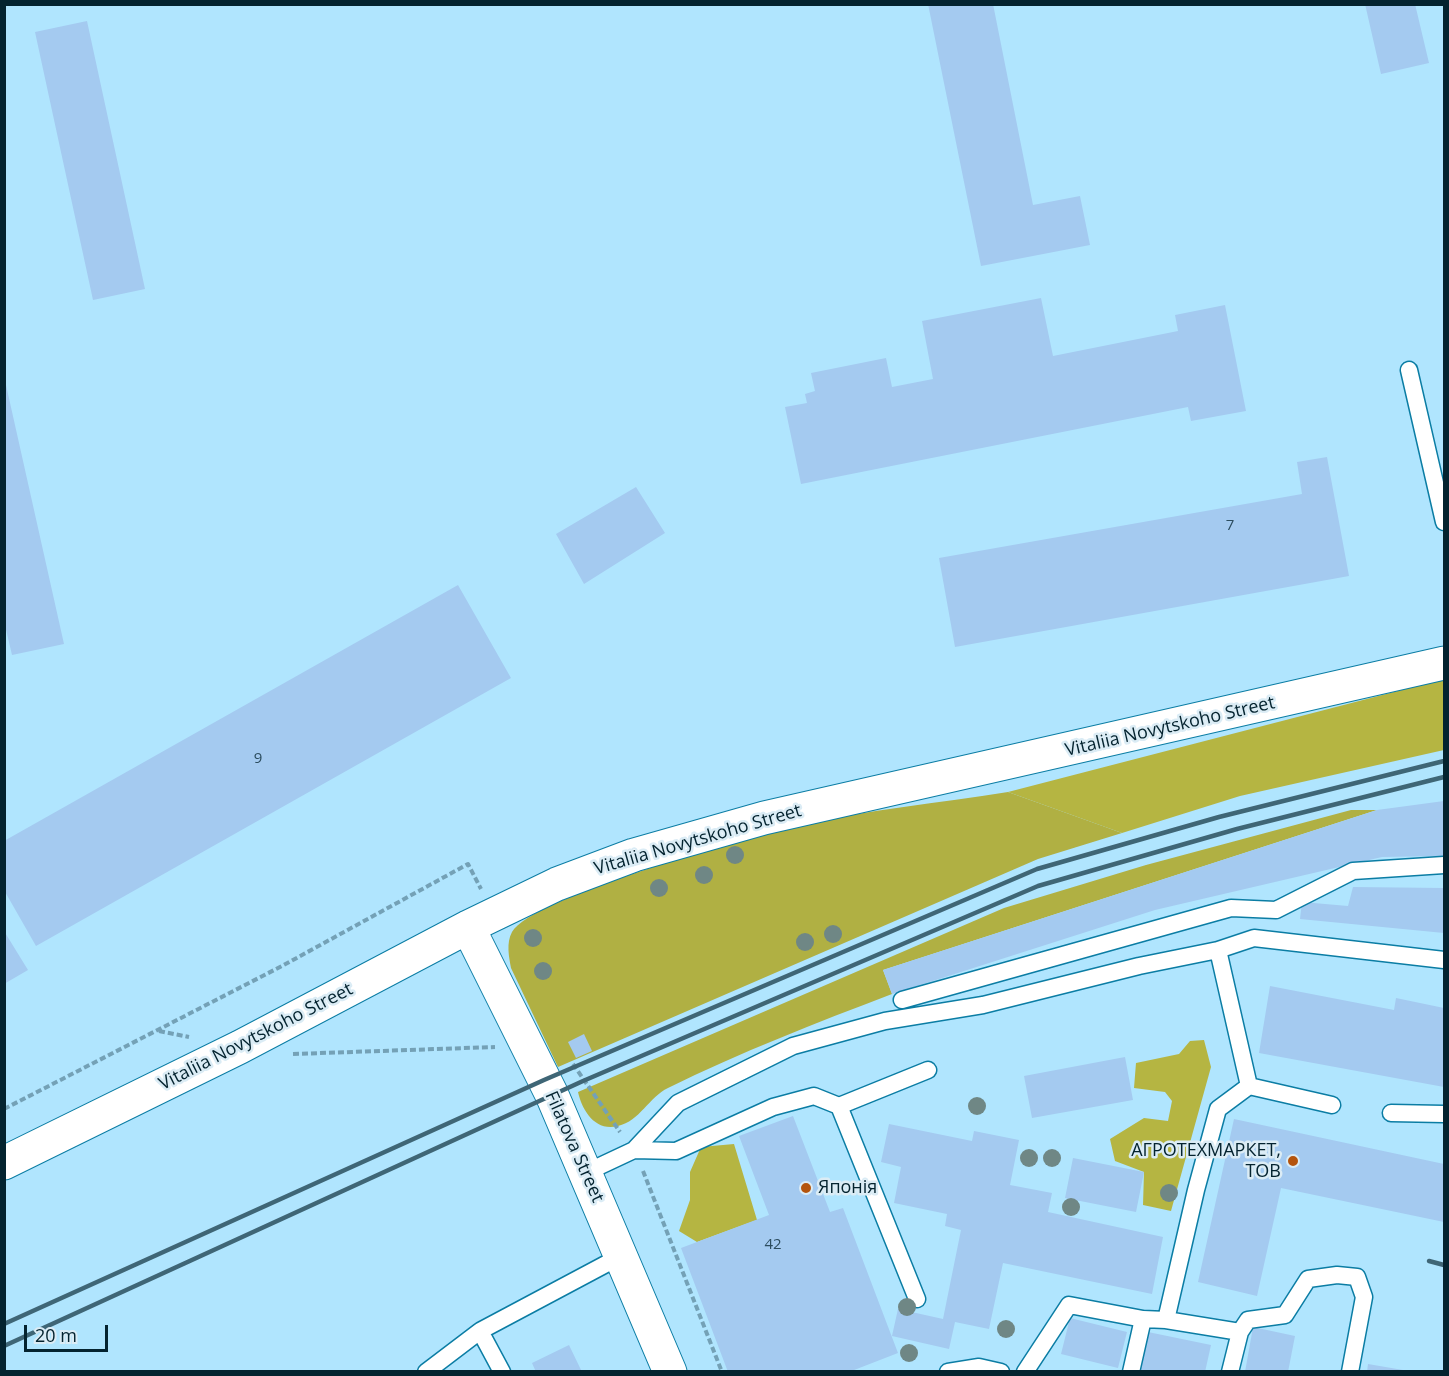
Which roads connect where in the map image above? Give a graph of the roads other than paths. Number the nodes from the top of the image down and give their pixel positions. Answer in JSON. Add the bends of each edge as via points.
{"nodes":[{"id":1,"x":1409,"y":370,"type":"dead end"},
{"id":2,"x":1444,"y":522,"type":"edge"},
{"id":3,"x":1444,"y":663,"type":"edge"},
{"id":4,"x":1444,"y":865,"type":"edge"},
{"id":5,"x":468,"y":927,"type":"junction"},
{"id":6,"x":1218,"y":950,"type":"junction"},
{"id":7,"x":1444,"y":960,"type":"edge"},
{"id":8,"x":902,"y":1000,"type":"dead end"},
{"id":9,"x":928,"y":1070,"type":"dead end"},
{"id":10,"x":1249,"y":1086,"type":"junction"},
{"id":11,"x":1332,"y":1105,"type":"dead end"},
{"id":12,"x":839,"y":1106,"type":"junction"},
{"id":13,"x":1391,"y":1113,"type":"dead end"},
{"id":14,"x":1444,"y":1114,"type":"edge"},
{"id":15,"x":634,"y":1150,"type":"junction"},
{"id":16,"x":4,"y":1163,"type":"edge"},
{"id":17,"x":585,"y":1173,"type":"junction"},
{"id":18,"x":621,"y":1256,"type":"junction"},
{"id":19,"x":917,"y":1299,"type":"dead end"},
{"id":20,"x":1143,"y":1319,"type":"junction"},
{"id":21,"x":1166,"y":1320,"type":"junction"},
{"id":22,"x":480,"y":1331,"type":"junction"},
{"id":23,"x":1240,"y":1332,"type":"junction"},
{"id":24,"x":426,"y":1371,"type":"edge"},
{"id":25,"x":502,"y":1371,"type":"edge"},
{"id":26,"x":670,"y":1371,"type":"edge"},
{"id":27,"x":948,"y":1371,"type":"edge"},
{"id":28,"x":1001,"y":1371,"type":"edge"},
{"id":29,"x":1025,"y":1371,"type":"edge"},
{"id":30,"x":1131,"y":1371,"type":"edge"},
{"id":31,"x":1230,"y":1371,"type":"edge"},
{"id":32,"x":1350,"y":1371,"type":"edge"}],
"edges":[{"from":1,"to":2,"type":"lane"},
{"from":3,"to":5,"type":"street","name":"Vitaliia Novytskoho Street","via":[[764,818],[634,855]]},
{"from":4,"to":8,"type":"lane","via":[[1353,871],[1276,910],[1231,908]]},
{"from":5,"to":16,"type":"street","name":"Vitaliia Novytskoho Street","via":[[240,1047]]},
{"from":5,"to":17,"type":"street","name":"Filatova Street","via":[[552,1095]]},
{"from":6,"to":7,"type":"lane","via":[[1254,938]]},
{"from":6,"to":10,"type":"lane"},
{"from":6,"to":15,"type":"lane","via":[[983,1005],[885,1021],[793,1046],[678,1103]]},
{"from":9,"to":12,"type":"lane"},
{"from":10,"to":11,"type":"lane"},
{"from":10,"to":21,"type":"lane","via":[[1218,1109]]},
{"from":12,"to":15,"type":"lane","via":[[814,1096],[773,1107],[676,1151]]},
{"from":12,"to":19,"type":"lane"},
{"from":13,"to":14,"type":"lane"},
{"from":15,"to":17,"type":"lane"},
{"from":17,"to":18,"type":"street","name":"Filatova Street"},
{"from":18,"to":22,"type":"lane"},
{"from":18,"to":26,"type":"street","name":"Filatova Street"},
{"from":20,"to":21,"type":"lane"},
{"from":20,"to":29,"type":"lane","via":[[1069,1305]]},
{"from":20,"to":30,"type":"lane"},
{"from":21,"to":23,"type":"lane"},
{"from":22,"to":24,"type":"lane"},
{"from":22,"to":25,"type":"lane"},
{"from":23,"to":31,"type":"lane"},
{"from":23,"to":32,"type":"lane","via":[[1248,1320],[1285,1315],[1308,1279],[1357,1277],[1364,1296]]},
{"from":27,"to":28,"type":"lane","via":[[979,1367]]}]}
